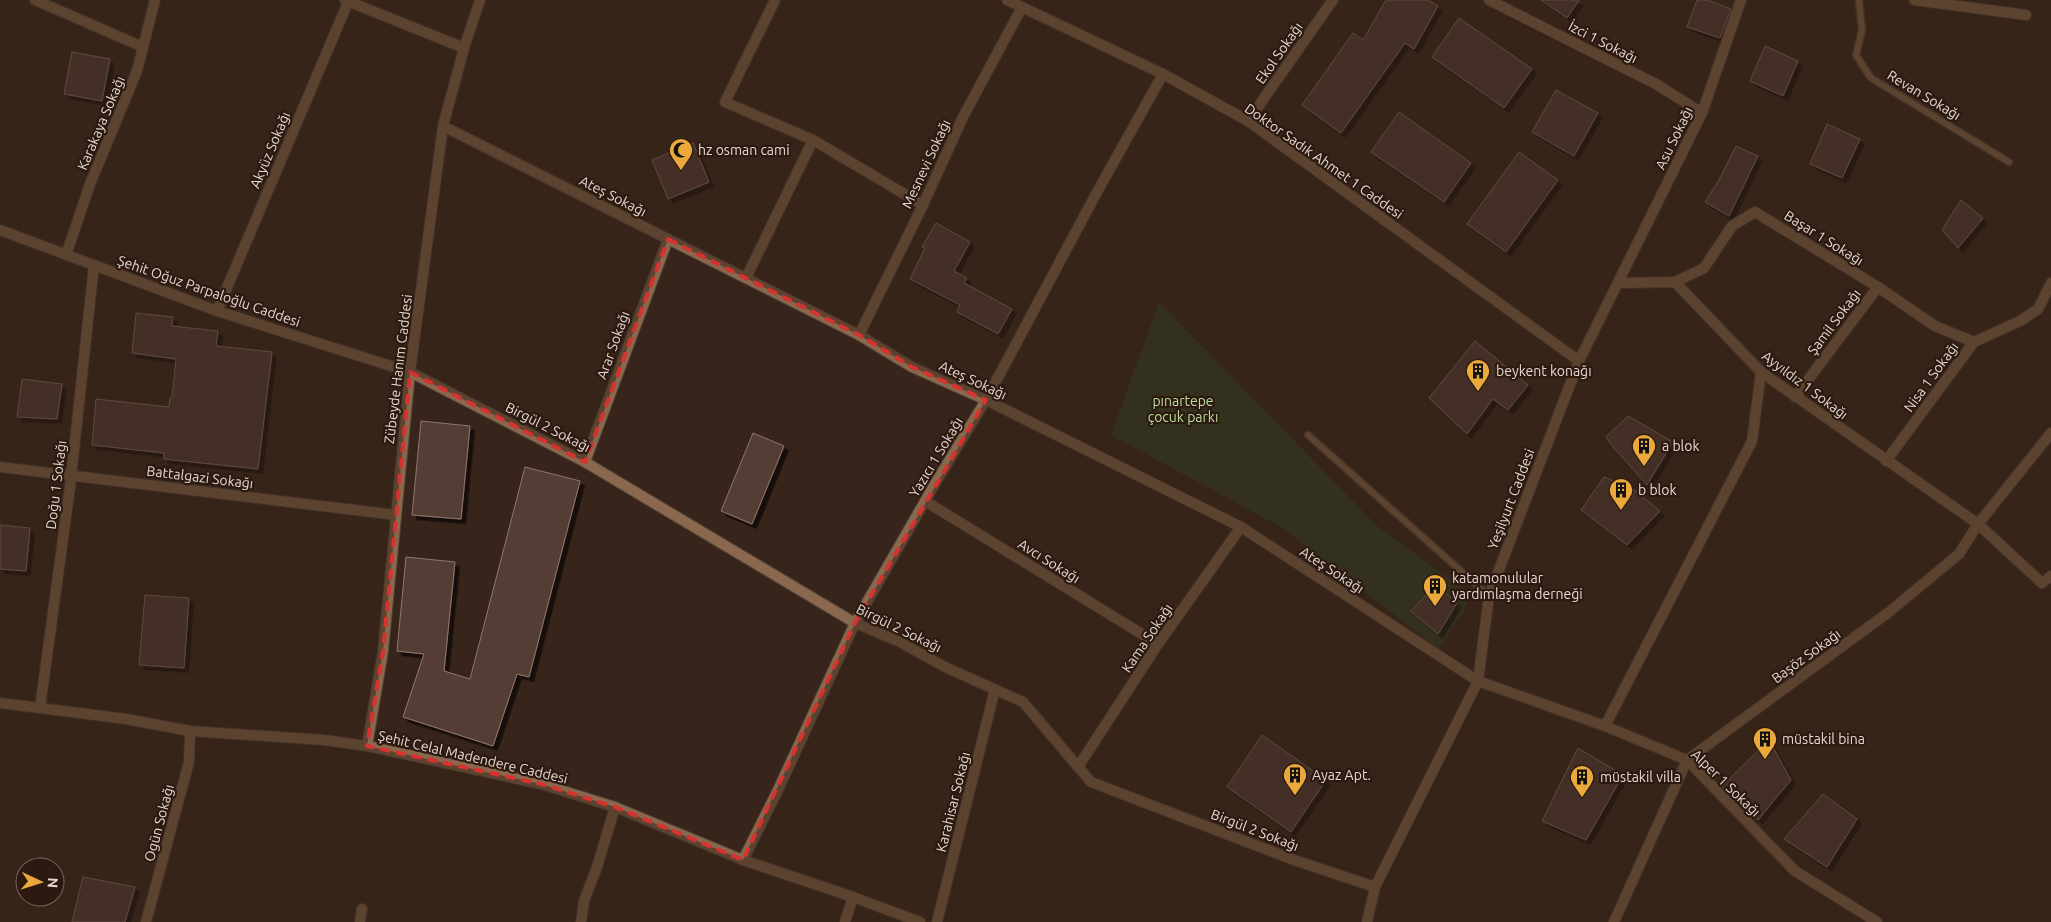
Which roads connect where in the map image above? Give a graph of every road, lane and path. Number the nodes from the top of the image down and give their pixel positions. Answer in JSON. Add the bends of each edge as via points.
{"nodes":[{"id":1,"x":35,"y":0,"type":"edge"},
{"id":2,"x":155,"y":0,"type":"edge"},
{"id":3,"x":480,"y":0,"type":"edge"},
{"id":4,"x":775,"y":0,"type":"edge"},
{"id":5,"x":1007,"y":0,"type":"edge"},
{"id":6,"x":1333,"y":0,"type":"edge"},
{"id":7,"x":1490,"y":0,"type":"edge"},
{"id":8,"x":1740,"y":0,"type":"edge"},
{"id":9,"x":1859,"y":0,"type":"edge"},
{"id":10,"x":1914,"y":0,"type":"edge"},
{"id":11,"x":348,"y":1,"type":"edge"},
{"id":12,"x":1022,"y":7,"type":"junction"},
{"id":13,"x":2026,"y":15,"type":"dead end"},
{"id":14,"x":143,"y":47,"type":"junction"},
{"id":15,"x":464,"y":48,"type":"junction"},
{"id":16,"x":1163,"y":74,"type":"junction"},
{"id":17,"x":1702,"y":113,"type":"junction"},
{"id":18,"x":1248,"y":121,"type":"junction"},
{"id":19,"x":443,"y":126,"type":"junction"},
{"id":20,"x":813,"y":140,"type":"junction"},
{"id":21,"x":2009,"y":162,"type":"dead end"},
{"id":22,"x":923,"y":205,"type":"junction"},
{"id":23,"x":0,"y":230,"type":"edge"},
{"id":24,"x":668,"y":239,"type":"junction"},
{"id":25,"x":66,"y":255,"type":"junction"},
{"id":26,"x":94,"y":265,"type":"junction"},
{"id":27,"x":746,"y":278,"type":"junction"},
{"id":28,"x":1675,"y":282,"type":"junction"},
{"id":29,"x":1618,"y":283,"type":"junction"},
{"id":30,"x":2051,"y":283,"type":"edge"},
{"id":31,"x":1878,"y":287,"type":"junction"},
{"id":32,"x":216,"y":311,"type":"junction"},
{"id":33,"x":859,"y":335,"type":"junction"},
{"id":34,"x":1974,"y":342,"type":"junction"},
{"id":35,"x":1579,"y":361,"type":"junction"},
{"id":36,"x":410,"y":372,"type":"junction"},
{"id":37,"x":1761,"y":372,"type":"junction"},
{"id":38,"x":1795,"y":397,"type":"junction"},
{"id":39,"x":986,"y":400,"type":"junction"},
{"id":40,"x":2051,"y":433,"type":"edge"},
{"id":41,"x":1308,"y":435,"type":"dead end"},
{"id":42,"x":1886,"y":461,"type":"junction"},
{"id":43,"x":585,"y":462,"type":"junction"},
{"id":44,"x":0,"y":467,"type":"edge"},
{"id":45,"x":72,"y":476,"type":"junction"},
{"id":46,"x":925,"y":501,"type":"junction"},
{"id":47,"x":396,"y":514,"type":"junction"},
{"id":48,"x":1978,"y":524,"type":"junction"},
{"id":49,"x":1242,"y":528,"type":"junction"},
{"id":50,"x":2051,"y":576,"type":"edge"},
{"id":51,"x":1489,"y":596,"type":"junction"},
{"id":52,"x":855,"y":623,"type":"junction"},
{"id":53,"x":1158,"y":644,"type":"junction"},
{"id":54,"x":1478,"y":681,"type":"junction"},
{"id":55,"x":995,"y":689,"type":"junction"},
{"id":56,"x":0,"y":703,"type":"edge"},
{"id":57,"x":40,"y":708,"type":"junction"},
{"id":58,"x":1605,"y":726,"type":"junction"},
{"id":59,"x":190,"y":731,"type":"junction"},
{"id":60,"x":367,"y":746,"type":"junction"},
{"id":61,"x":1687,"y":760,"type":"junction"},
{"id":62,"x":1078,"y":767,"type":"junction"},
{"id":63,"x":615,"y":807,"type":"junction"},
{"id":64,"x":743,"y":860,"type":"junction"},
{"id":65,"x":1376,"y":887,"type":"junction"},
{"id":66,"x":853,"y":897,"type":"junction"},
{"id":67,"x":362,"y":909,"type":"dead end"},
{"id":68,"x":146,"y":922,"type":"edge"},
{"id":69,"x":360,"y":922,"type":"edge"},
{"id":70,"x":580,"y":922,"type":"edge"},
{"id":71,"x":845,"y":922,"type":"edge"},
{"id":72,"x":920,"y":922,"type":"edge"},
{"id":73,"x":937,"y":922,"type":"edge"},
{"id":74,"x":1367,"y":922,"type":"edge"},
{"id":75,"x":1614,"y":922,"type":"edge"},
{"id":76,"x":1877,"y":922,"type":"edge"}],
"edges":[{"from":1,"to":14,"type":"street"},
{"from":2,"to":14,"type":"street","name":"Karakaya Sokağı"},
{"from":3,"to":15,"type":"street","name":"Zübeyde Hanım Caddesi"},
{"from":4,"to":20,"type":"street","via":[[725,102]]},
{"from":5,"to":12,"type":"street","name":"Doktor Sadık Ahmet 1 Caddesi"},
{"from":6,"to":18,"type":"street","name":"Ekol Sokağı"},
{"from":7,"to":17,"type":"street","name":"İzci 1 Sokağı","via":[[1656,84]]},
{"from":8,"to":17,"type":"street","name":"Asu Sokağı"},
{"from":9,"to":21,"type":"lane","name":"Revan Sokağı","via":[[1862,30],[1856,55],[1871,78]]},
{"from":10,"to":13,"type":"street"},
{"from":11,"to":15,"type":"street"},
{"from":11,"to":32,"type":"street","name":"Akyüz Sokağı"},
{"from":12,"to":16,"type":"street","name":"Doktor Sadık Ahmet 1 Caddesi"},
{"from":12,"to":22,"type":"street","name":"Mesnevi Sokağı","via":[[963,117]]},
{"from":14,"to":25,"type":"street","name":"Karakaya Sokağı","via":[[137,71],[90,184]]},
{"from":15,"to":19,"type":"street","name":"Zübeyde Hanım Caddesi"},
{"from":16,"to":18,"type":"street","name":"Doktor Sadık Ahmet 1 Caddesi"},
{"from":16,"to":39,"type":"street","name":"Yazıcı 1 Sokağı"},
{"from":17,"to":29,"type":"street","name":"Asu Sokağı"},
{"from":18,"to":35,"type":"street","name":"Doktor Sadık Ahmet 1 Caddesi"},
{"from":19,"to":24,"type":"street","name":"Ateş Sokağı"},
{"from":19,"to":36,"type":"street","name":"Zübeyde Hanım Caddesi"},
{"from":20,"to":22,"type":"street"},
{"from":20,"to":27,"type":"street"},
{"from":22,"to":33,"type":"street","name":"Mesnevi Sokağı"},
{"from":23,"to":25,"type":"street","name":"Şehit Oğuz Parpaloğlu Caddesi"},
{"from":24,"to":27,"type":"street","name":"Ateş Sokağı"},
{"from":24,"to":43,"type":"street","name":"Arar Sokağı"},
{"from":25,"to":26,"type":"street","name":"Şehit Oğuz Parpaloğlu Caddesi"},
{"from":26,"to":32,"type":"street","name":"Şehit Oğuz Parpaloğlu Caddesi"},
{"from":26,"to":45,"type":"street","name":"Doğu 1 Sokağı"},
{"from":27,"to":33,"type":"street","name":"Ateş Sokağı"},
{"from":28,"to":29,"type":"street"},
{"from":28,"to":31,"type":"street","name":"Başar 1 Sokağı","via":[[1704,268],[1732,226],[1756,212]]},
{"from":28,"to":37,"type":"street","name":"Ayyıldız 1 Sokağı"},
{"from":29,"to":35,"type":"street","name":"Yeşilyurt Caddesi"},
{"from":30,"to":34,"type":"street","name":"Nisa 1 Sokağı","via":[[2038,309]]},
{"from":31,"to":34,"type":"street","name":"Başar 1 Sokağı","via":[[1935,326]]},
{"from":31,"to":38,"type":"street","name":"Şamil Sokağı"},
{"from":32,"to":36,"type":"street","name":"Şehit Oğuz Parpaloğlu Caddesi"},
{"from":33,"to":39,"type":"street","name":"Ateş Sokağı","via":[[912,367]]},
{"from":34,"to":42,"type":"street","name":"Nisa 1 Sokağı"},
{"from":35,"to":51,"type":"street","name":"Yeşilyurt Caddesi"},
{"from":36,"to":43,"type":"street","name":"Birgül 2 Sokağı"},
{"from":36,"to":47,"type":"street","name":"Zübeyde Hanım Caddesi"},
{"from":37,"to":38,"type":"street","name":"Ayyıldız 1 Sokağı"},
{"from":37,"to":58,"type":"street","via":[[1752,441]]},
{"from":38,"to":42,"type":"street","name":"Ayyıldız 1 Sokağı"},
{"from":39,"to":46,"type":"street","name":"Yazıcı 1 Sokağı"},
{"from":39,"to":49,"type":"street","name":"Ateş Sokağı"},
{"from":40,"to":48,"type":"street","name":"Başöz Sokağı"},
{"from":41,"to":51,"type":"lane"},
{"from":42,"to":48,"type":"street","name":"Ayyıldız 1 Sokağı"},
{"from":43,"to":52,"type":"street","name":"Birgül 2 Sokağı"},
{"from":44,"to":45,"type":"street","name":"Battalgazi Sokağı"},
{"from":45,"to":47,"type":"street","name":"Battalgazi Sokağı"},
{"from":45,"to":57,"type":"street","name":"Doğu 1 Sokağı"},
{"from":46,"to":52,"type":"street","name":"Yazıcı 1 Sokağı"},
{"from":46,"to":53,"type":"street","name":"Avcı Sokağı"},
{"from":47,"to":60,"type":"street","name":"Zübeyde Hanım Caddesi","via":[[383,651]]},
{"from":48,"to":50,"type":"street","name":"Ayyıldız 1 Sokağı","via":[[2042,583]]},
{"from":48,"to":61,"type":"street","name":"Başöz Sokağı","via":[[1959,554],[1889,612]]},
{"from":49,"to":53,"type":"street","name":"Kama Sokağı"},
{"from":49,"to":54,"type":"street","name":"Ateş Sokağı"},
{"from":51,"to":54,"type":"street","name":"Yeşilyurt Caddesi"},
{"from":52,"to":55,"type":"street","name":"Birgül 2 Sokağı"},
{"from":52,"to":64,"type":"street","name":"Yazıcı 1 Sokağı"},
{"from":53,"to":62,"type":"street","name":"Kama Sokağı"},
{"from":54,"to":58,"type":"street","name":"Alper 1 Sokağı"},
{"from":54,"to":65,"type":"street","name":"Yeşilyurt Caddesi"},
{"from":55,"to":62,"type":"street","name":"Birgül 2 Sokağı","via":[[1023,702]]},
{"from":55,"to":73,"type":"street","name":"Karahisar Sokağı"},
{"from":56,"to":57,"type":"street","name":"Şehit Celal Madendere Caddesi"},
{"from":57,"to":59,"type":"street","name":"Şehit Celal Madendere Caddesi"},
{"from":58,"to":61,"type":"street","name":"Alper 1 Sokağı"},
{"from":59,"to":60,"type":"street","name":"Şehit Celal Madendere Caddesi"},
{"from":59,"to":68,"type":"street","name":"Ogün Sokağı","via":[[190,762]]},
{"from":60,"to":63,"type":"street","name":"Şehit Celal Madendere Caddesi","via":[[541,784]]},
{"from":61,"to":75,"type":"street","name":"Başöz Sokağı"},
{"from":61,"to":76,"type":"street","name":"Alper 1 Sokağı","via":[[1795,871]]},
{"from":62,"to":65,"type":"street","name":"Birgül 2 Sokağı","via":[[1091,782],[1294,860]]},
{"from":63,"to":64,"type":"street","name":"Şehit Celal Madendere Caddesi"},
{"from":63,"to":70,"type":"street"},
{"from":64,"to":66,"type":"street","name":"Şehit Celal Madendere Caddesi"},
{"from":65,"to":74,"type":"street","name":"Yeşilyurt Caddesi"},
{"from":66,"to":71,"type":"street"},
{"from":66,"to":72,"type":"street","name":"Şehit Celal Madendere Caddesi"},
{"from":67,"to":69,"type":"street"}]}
